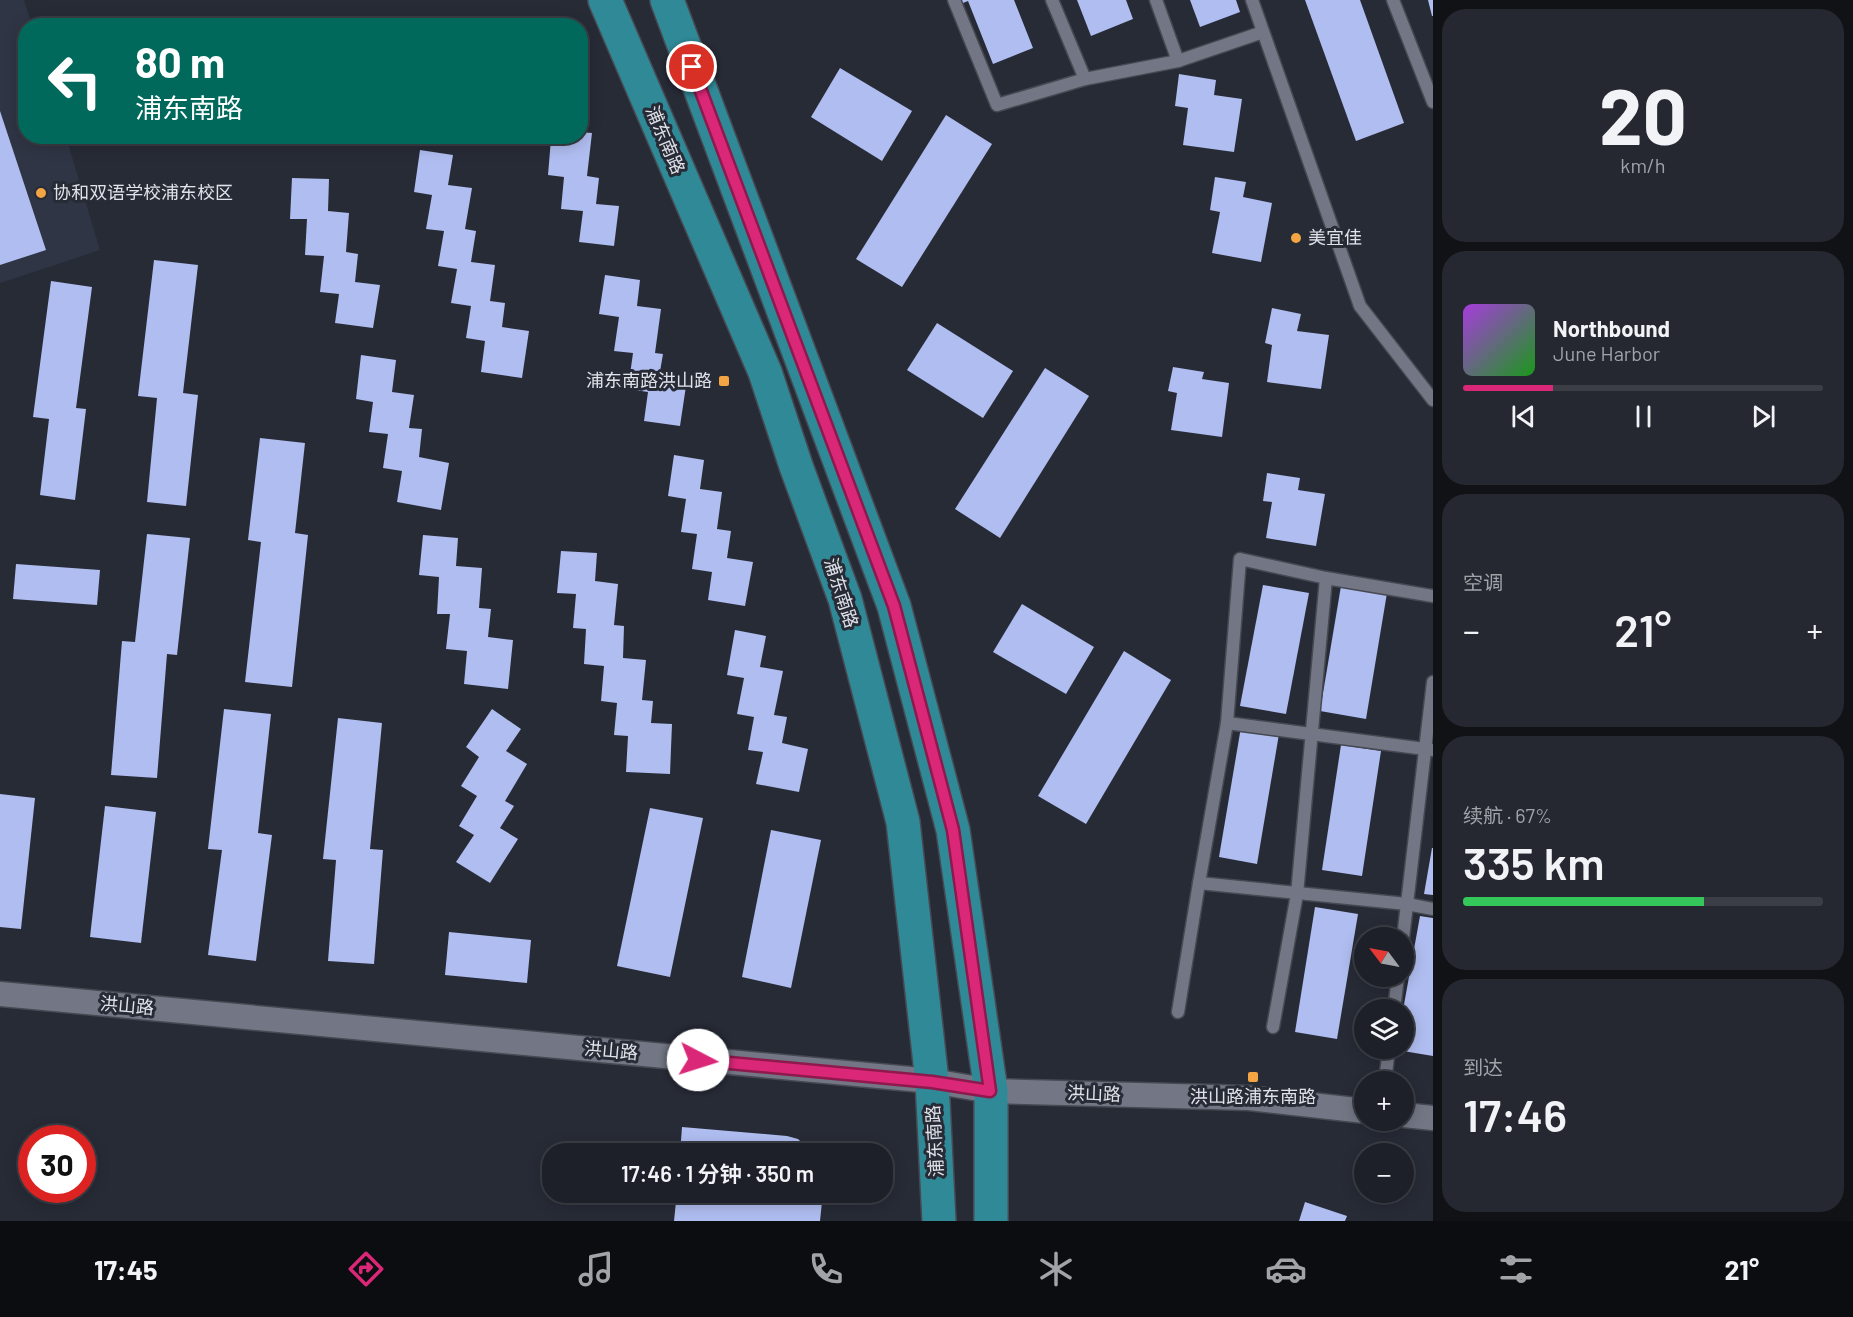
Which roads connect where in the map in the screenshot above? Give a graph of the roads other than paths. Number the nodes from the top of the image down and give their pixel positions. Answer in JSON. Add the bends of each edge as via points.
{"nodes":[{"id":1,"x":606,"y":0,"type":"edge"},
{"id":2,"x":667,"y":0,"type":"edge"},
{"id":3,"x":954,"y":0,"type":"edge"},
{"id":4,"x":1052,"y":0,"type":"edge"},
{"id":5,"x":1156,"y":0,"type":"edge"},
{"id":6,"x":1252,"y":0,"type":"edge"},
{"id":7,"x":1393,"y":0,"type":"edge"},
{"id":8,"x":1263,"y":32,"type":"junction"},
{"id":9,"x":1178,"y":61,"type":"junction"},
{"id":10,"x":1084,"y":78,"type":"junction"},
{"id":11,"x":1433,"y":102,"type":"edge"},
{"id":12,"x":1433,"y":400,"type":"edge"},
{"id":13,"x":1326,"y":578,"type":"junction"},
{"id":14,"x":1433,"y":596,"type":"edge"},
{"id":15,"x":1433,"y":682,"type":"edge"},
{"id":16,"x":1227,"y":723,"type":"junction"},
{"id":17,"x":1311,"y":732,"type":"junction"},
{"id":18,"x":1429,"y":749,"type":"edge"},
{"id":19,"x":1199,"y":883,"type":"junction"},
{"id":20,"x":1297,"y":894,"type":"junction"},
{"id":21,"x":1407,"y":904,"type":"junction"},
{"id":22,"x":1433,"y":909,"type":"edge"},
{"id":23,"x":1404,"y":927,"type":"edge"},
{"id":24,"x":0,"y":994,"type":"edge"},
{"id":25,"x":1178,"y":1012,"type":"dead end"},
{"id":26,"x":1273,"y":1027,"type":"dead end"},
{"id":27,"x":932,"y":1082,"type":"junction"},
{"id":28,"x":990,"y":1091,"type":"junction"},
{"id":29,"x":1354,"y":1111,"type":"edge"},
{"id":30,"x":1414,"y":1116,"type":"edge"},
{"id":31,"x":1433,"y":1118,"type":"edge"},
{"id":32,"x":939,"y":1221,"type":"edge"},
{"id":33,"x":991,"y":1221,"type":"edge"}],
"edges":[{"from":1,"to":27,"type":"main road","name":"浦东南路","via":[[765,372],[845,599],[903,822]]},
{"from":2,"to":28,"type":"main road","via":[[894,606],[953,830]]},
{"from":3,"to":10,"type":"lane","via":[[998,105]]},
{"from":4,"to":10,"type":"lane"},
{"from":5,"to":9,"type":"lane"},
{"from":6,"to":8,"type":"lane"},
{"from":7,"to":11,"type":"lane"},
{"from":8,"to":9,"type":"lane"},
{"from":8,"to":12,"type":"lane","via":[[1360,306]]},
{"from":9,"to":10,"type":"lane"},
{"from":13,"to":14,"type":"lane"},
{"from":13,"to":16,"type":"lane","via":[[1240,559]]},
{"from":13,"to":17,"type":"lane"},
{"from":15,"to":18,"type":"lane"},
{"from":16,"to":17,"type":"lane"},
{"from":16,"to":19,"type":"lane"},
{"from":17,"to":18,"type":"lane"},
{"from":17,"to":20,"type":"lane"},
{"from":18,"to":21,"type":"lane"},
{"from":19,"to":20,"type":"lane"},
{"from":19,"to":25,"type":"lane"},
{"from":20,"to":21,"type":"lane"},
{"from":20,"to":26,"type":"lane"},
{"from":21,"to":22,"type":"lane"},
{"from":21,"to":23,"type":"lane"},
{"from":24,"to":27,"type":"street","name":"洪山路"},
{"from":27,"to":28,"type":"street","name":"洪山路"},
{"from":27,"to":32,"type":"main road","name":"浦东南路"},
{"from":28,"to":29,"type":"street","name":"洪山路","via":[[1248,1098]]},
{"from":28,"to":33,"type":"main road"},
{"from":30,"to":31,"type":"street"}]}
